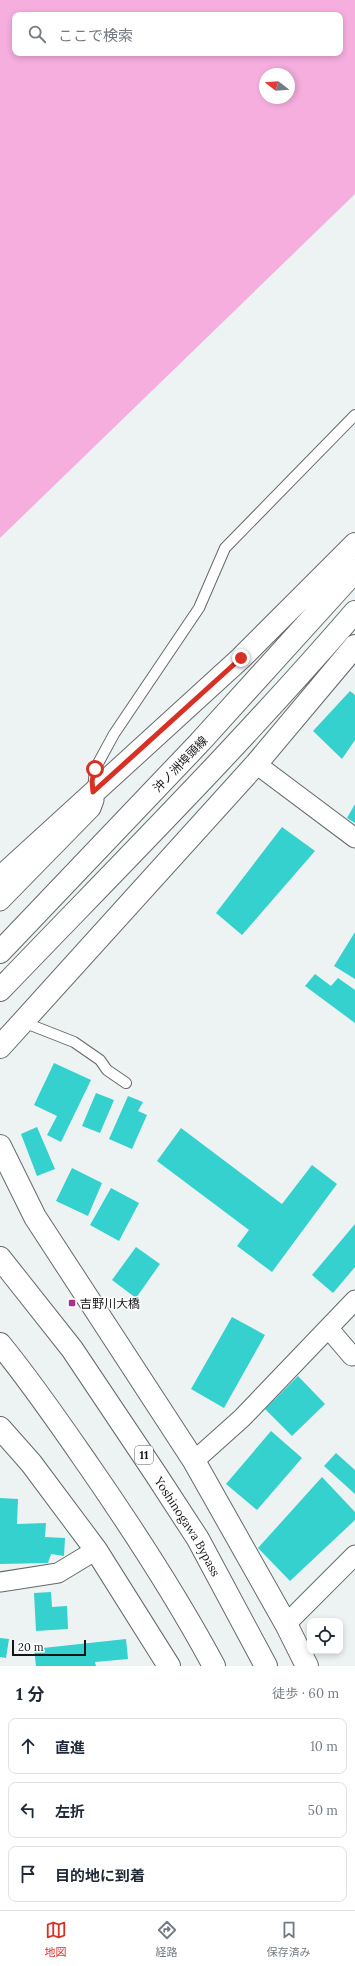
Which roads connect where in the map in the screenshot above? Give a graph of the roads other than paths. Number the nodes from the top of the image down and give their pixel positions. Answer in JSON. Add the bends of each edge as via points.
{"nodes":[{"id":1,"x":355,"y":415,"type":"edge"},
{"id":2,"x":355,"y":544,"type":"edge"},
{"id":3,"x":355,"y":572,"type":"edge"},
{"id":4,"x":355,"y":612,"type":"edge"},
{"id":5,"x":355,"y":646,"type":"edge"},
{"id":6,"x":256,"y":764,"type":"junction"},
{"id":7,"x":93,"y":792,"type":"junction"},
{"id":8,"x":355,"y":838,"type":"edge"},
{"id":9,"x":0,"y":878,"type":"edge"},
{"id":10,"x":0,"y":901,"type":"edge"},
{"id":11,"x":0,"y":952,"type":"edge"},
{"id":12,"x":0,"y":990,"type":"edge"},
{"id":13,"x":23,"y":1022,"type":"junction"},
{"id":14,"x":0,"y":1047,"type":"edge"},
{"id":15,"x":126,"y":1083,"type":"dead end"},
{"id":16,"x":0,"y":1146,"type":"edge"},
{"id":17,"x":0,"y":1258,"type":"edge"},
{"id":18,"x":355,"y":1300,"type":"edge"},
{"id":19,"x":329,"y":1329,"type":"junction"},
{"id":20,"x":0,"y":1344,"type":"edge"},
{"id":21,"x":352,"y":1356,"type":"dead end"},
{"id":22,"x":0,"y":1428,"type":"edge"},
{"id":23,"x":194,"y":1461,"type":"junction"},
{"id":24,"x":96,"y":1550,"type":"junction"},
{"id":25,"x":355,"y":1555,"type":"edge"},
{"id":26,"x":0,"y":1582,"type":"edge"},
{"id":27,"x":286,"y":1624,"type":"junction"},
{"id":28,"x":169,"y":1666,"type":"edge"},
{"id":29,"x":214,"y":1666,"type":"edge"},
{"id":30,"x":266,"y":1666,"type":"edge"},
{"id":31,"x":307,"y":1666,"type":"edge"}],
"edges":[{"from":1,"to":7,"type":"lane","via":[[225,548],[198,608],[114,734],[95,769]]},
{"from":2,"to":7,"type":"main road","via":[[241,658]]},
{"from":3,"to":11,"type":"main road","name":"沖ノ洲埠頭線","via":[[200,742]]},
{"from":4,"to":12,"type":"main road","via":[[213,769]]},
{"from":5,"to":6,"type":"main road"},
{"from":6,"to":8,"type":"street"},
{"from":6,"to":13,"type":"main road"},
{"from":7,"to":9,"type":"main road"},
{"from":7,"to":10,"type":"street","via":[[91,808]]},
{"from":13,"to":14,"type":"main road"},
{"from":13,"to":15,"type":"lane","via":[[74,1042]]},
{"from":16,"to":23,"type":"main road","via":[[35,1217]]},
{"from":17,"to":30,"type":"main road","name":"Yoshinogawa Bypass","number":"11","via":[[72,1349],[156,1473],[198,1539]]},
{"from":18,"to":19,"type":"street"},
{"from":19,"to":21,"type":"street"},
{"from":19,"to":23,"type":"street","via":[[242,1418]]},
{"from":20,"to":29,"type":"main road","via":[[29,1379],[116,1505],[172,1593]]},
{"from":22,"to":24,"type":"main road","via":[[31,1464]]},
{"from":23,"to":27,"type":"main road"},
{"from":24,"to":26,"type":"street","via":[[58,1573]]},
{"from":24,"to":28,"type":"main road"},
{"from":25,"to":27,"type":"street"},
{"from":27,"to":31,"type":"main road"}]}
